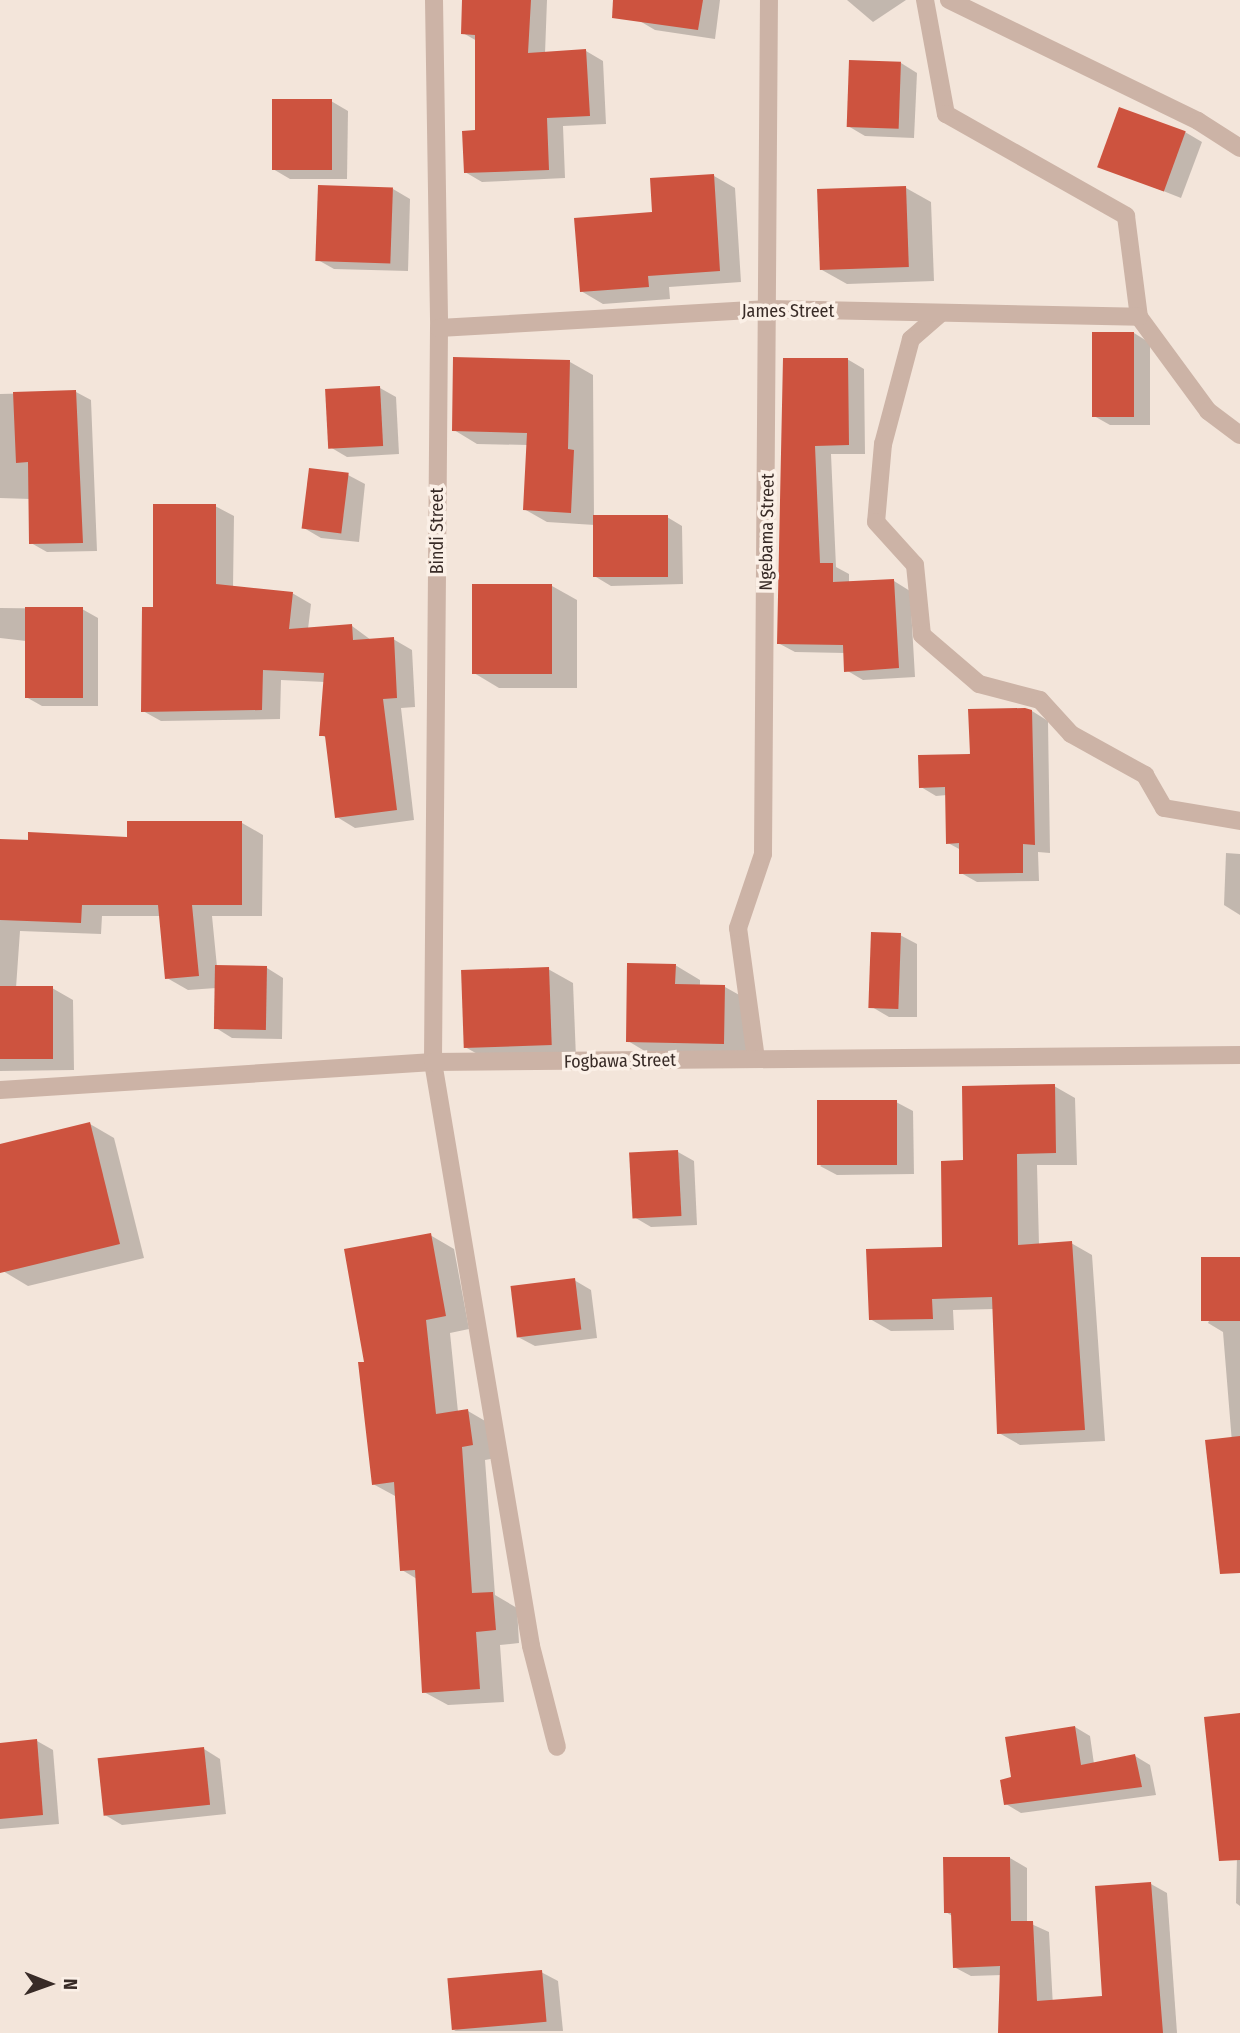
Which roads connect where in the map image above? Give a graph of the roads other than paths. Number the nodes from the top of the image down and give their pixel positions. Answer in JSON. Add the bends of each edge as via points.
{"nodes":[{"id":1,"x":434,"y":0,"type":"edge"},
{"id":2,"x":769,"y":0,"type":"edge"},
{"id":3,"x":925,"y":0,"type":"edge"},
{"id":4,"x":949,"y":0,"type":"edge"},
{"id":5,"x":1240,"y":148,"type":"edge"},
{"id":6,"x":770,"y":309,"type":"junction"},
{"id":7,"x":941,"y":313,"type":"junction"},
{"id":8,"x":1139,"y":317,"type":"junction"},
{"id":9,"x":439,"y":328,"type":"junction"},
{"id":10,"x":1240,"y":435,"type":"edge"},
{"id":11,"x":1240,"y":821,"type":"edge"},
{"id":12,"x":1240,"y":1055,"type":"edge"},
{"id":13,"x":756,"y":1059,"type":"junction"},
{"id":14,"x":433,"y":1062,"type":"junction"},
{"id":15,"x":0,"y":1090,"type":"edge"},
{"id":16,"x":557,"y":1747,"type":"dead end"}],
"edges":[{"from":1,"to":9,"type":"street","name":"Bindi Street"},
{"from":2,"to":6,"type":"street","name":"Ngebama Street"},
{"from":3,"to":8,"type":"street","via":[[946,114],[1126,216]]},
{"from":4,"to":5,"type":"street","via":[[1198,121]]},
{"from":6,"to":7,"type":"street","name":"James Street"},
{"from":6,"to":9,"type":"street","name":"James Street"},
{"from":6,"to":13,"type":"street","name":"Ngebama Street","via":[[763,854],[737,928]]},
{"from":7,"to":8,"type":"street","name":"James Street"},
{"from":7,"to":11,"type":"street","via":[[911,339],[883,444],[876,522],[915,565],[922,635],[979,684],[1040,700],[1071,733],[1145,775],[1164,808]]},
{"from":8,"to":10,"type":"street","via":[[1208,411]]},
{"from":9,"to":14,"type":"street","name":"Bindi Street"},
{"from":12,"to":13,"type":"street","name":"Fogbawa Street"},
{"from":13,"to":14,"type":"street","name":"Fogbawa Street"},
{"from":14,"to":15,"type":"street","name":"Fogbawa Street"},
{"from":14,"to":16,"type":"street","name":"Bindi Street","via":[[531,1646]]}]}
